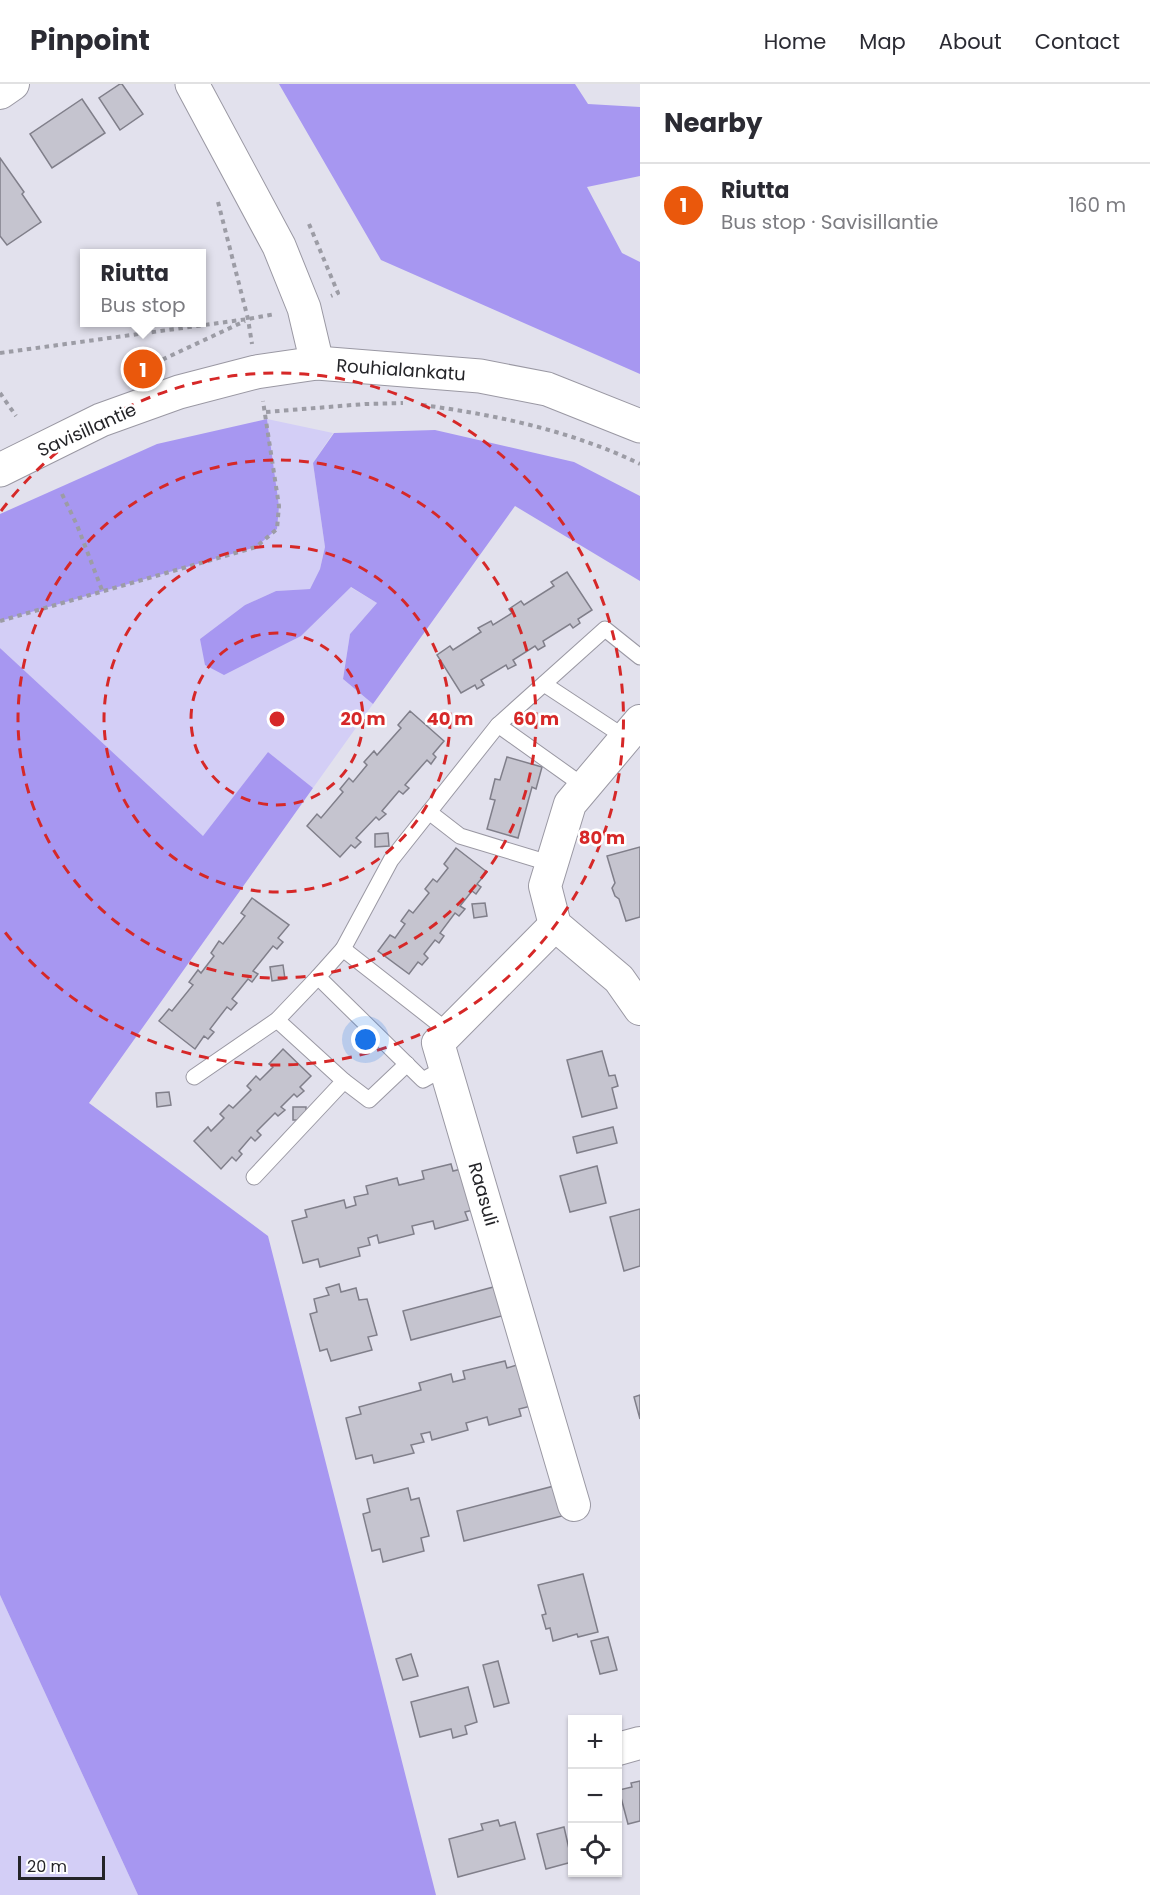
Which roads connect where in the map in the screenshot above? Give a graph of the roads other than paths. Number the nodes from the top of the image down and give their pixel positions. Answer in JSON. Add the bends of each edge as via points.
{"nodes":[{"id":1,"x":13,"y":84,"type":"edge"},
{"id":2,"x":192,"y":84,"type":"edge"},
{"id":3,"x":0,"y":93,"type":"edge"},
{"id":4,"x":317,"y":363,"type":"junction"},
{"id":5,"x":640,"y":426,"type":"edge"},
{"id":6,"x":0,"y":470,"type":"edge"},
{"id":7,"x":640,"y":657,"type":"edge"},
{"id":8,"x":544,"y":684,"type":"junction"},
{"id":9,"x":498,"y":725,"type":"junction"},
{"id":10,"x":633,"y":730,"type":"edge"},
{"id":11,"x":585,"y":787,"type":"junction"},
{"id":12,"x":429,"y":812,"type":"junction"},
{"id":13,"x":552,"y":864,"type":"junction"},
{"id":14,"x":555,"y":925,"type":"junction"},
{"id":15,"x":343,"y":949,"type":"junction"},
{"id":16,"x":318,"y":977,"type":"junction"},
{"id":17,"x":640,"y":1009,"type":"edge"},
{"id":18,"x":277,"y":1020,"type":"junction"},
{"id":19,"x":449,"y":1032,"type":"junction"},
{"id":20,"x":407,"y":1064,"type":"junction"},
{"id":21,"x":446,"y":1067,"type":"junction"},
{"id":22,"x":194,"y":1077,"type":"dead end"},
{"id":23,"x":344,"y":1081,"type":"junction"},
{"id":24,"x":254,"y":1177,"type":"dead end"},
{"id":25,"x":574,"y":1505,"type":"dead end"},
{"id":26,"x":640,"y":1743,"type":"edge"},
{"id":27,"x":622,"y":1748,"type":"edge"}],
"edges":[{"from":1,"to":3,"type":"street"},
{"from":2,"to":4,"type":"street","name":"Rouhialankatu","via":[[279,246],[304,308]]},
{"from":4,"to":5,"type":"street","name":"Rouhialankatu","via":[[492,378],[547,389]]},
{"from":4,"to":6,"type":"street","name":"Savisillantie","via":[[256,372],[179,392],[101,420]]},
{"from":7,"to":8,"type":"lane","via":[[606,629]]},
{"from":8,"to":9,"type":"lane"},
{"from":8,"to":10,"type":"lane"},
{"from":9,"to":11,"type":"lane"},
{"from":9,"to":12,"type":"lane"},
{"from":10,"to":11,"type":"street"},
{"from":11,"to":13,"type":"street","via":[[570,804]]},
{"from":12,"to":13,"type":"lane","via":[[460,836]]},
{"from":12,"to":15,"type":"lane","via":[[391,860]]},
{"from":13,"to":14,"type":"street","via":[[545,886]]},
{"from":14,"to":17,"type":"street","via":[[619,979]]},
{"from":14,"to":19,"type":"street"},
{"from":15,"to":16,"type":"lane"},
{"from":15,"to":19,"type":"lane"},
{"from":16,"to":18,"type":"lane"},
{"from":16,"to":20,"type":"lane"},
{"from":18,"to":22,"type":"lane"},
{"from":18,"to":23,"type":"lane"},
{"from":19,"to":21,"type":"street","name":"Raasuli","via":[[438,1042]]},
{"from":20,"to":21,"type":"lane","via":[[423,1080]]},
{"from":20,"to":23,"type":"lane","via":[[369,1100]]},
{"from":21,"to":25,"type":"street","name":"Raasuli"},
{"from":23,"to":24,"type":"lane"},
{"from":26,"to":27,"type":"street"}]}
